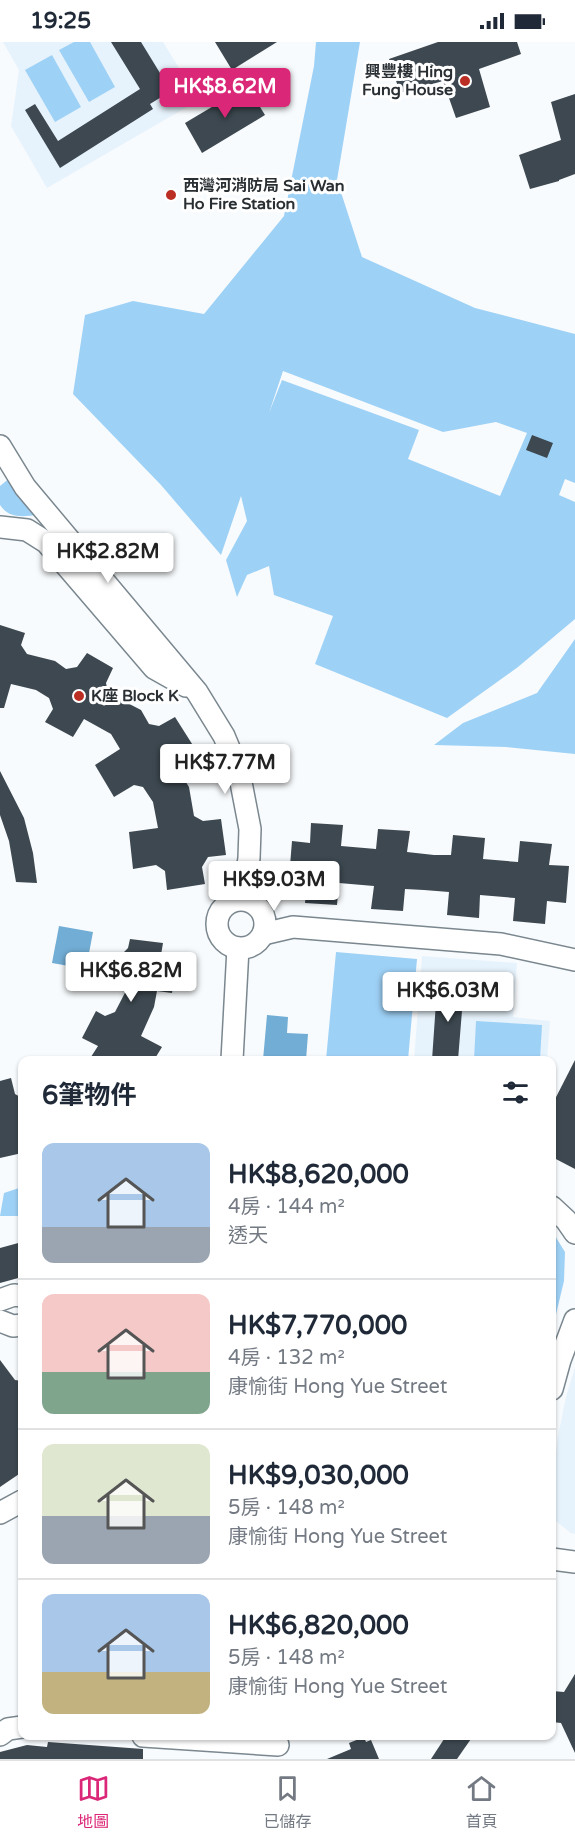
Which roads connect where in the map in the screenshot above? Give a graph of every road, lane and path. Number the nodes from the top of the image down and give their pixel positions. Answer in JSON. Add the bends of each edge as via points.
{"nodes":[{"id":1,"x":0,"y":446,"type":"edge"},
{"id":2,"x":8,"y":479,"type":"edge"},
{"id":3,"x":0,"y":526,"type":"edge"},
{"id":4,"x":197,"y":692,"type":"junction"},
{"id":5,"x":243,"y":899,"type":"junction"},
{"id":6,"x":263,"y":912,"type":"junction"},
{"id":7,"x":293,"y":927,"type":"junction"},
{"id":8,"x":263,"y":934,"type":"junction"},
{"id":9,"x":238,"y":948,"type":"junction"},
{"id":10,"x":575,"y":960,"type":"edge"},
{"id":11,"x":232,"y":1056,"type":"edge"},
{"id":12,"x":556,"y":1211,"type":"edge"},
{"id":13,"x":575,"y":1233,"type":"edge"},
{"id":14,"x":18,"y":1296,"type":"edge"},
{"id":15,"x":0,"y":1300,"type":"edge"},
{"id":16,"x":575,"y":1320,"type":"edge"},
{"id":17,"x":0,"y":1321,"type":"edge"},
{"id":18,"x":18,"y":1325,"type":"edge"},
{"id":19,"x":556,"y":1374,"type":"edge"},
{"id":20,"x":18,"y":1498,"type":"edge"},
{"id":21,"x":0,"y":1500,"type":"edge"},
{"id":22,"x":18,"y":1504,"type":"edge"},
{"id":23,"x":0,"y":1513,"type":"edge"},
{"id":24,"x":556,"y":1560,"type":"edge"},
{"id":25,"x":575,"y":1562,"type":"edge"},
{"id":26,"x":18,"y":1728,"type":"edge"},
{"id":27,"x":0,"y":1735,"type":"edge"},
{"id":28,"x":203,"y":1740,"type":"edge"},
{"id":29,"x":278,"y":1745,"type":"dead end"}],
"edges":[{"from":1,"to":2,"type":"street"},
{"from":2,"to":4,"type":"street"},
{"from":3,"to":4,"type":"street","via":[[27,530],[46,542],[154,668]]},
{"from":4,"to":5,"type":"street","via":[[224,736],[244,791],[251,844]]},
{"from":5,"to":6,"type":"street"},
{"from":5,"to":9,"type":"street","via":[[227,904],[218,917],[219,934],[230,946]]},
{"from":6,"to":7,"type":"street"},
{"from":6,"to":8,"type":"street"},
{"from":7,"to":8,"type":"street"},
{"from":7,"to":10,"type":"street","via":[[501,944]]},
{"from":8,"to":9,"type":"street","via":[[253,945]]},
{"from":9,"to":11,"type":"street"},
{"from":12,"to":13,"type":"street"},
{"from":14,"to":15,"type":"street"},
{"from":16,"to":19,"type":"street"},
{"from":17,"to":18,"type":"street"},
{"from":20,"to":21,"type":"street"},
{"from":22,"to":23,"type":"street"},
{"from":24,"to":25,"type":"street"},
{"from":26,"to":27,"type":"street"},
{"from":28,"to":29,"type":"street"}]}
